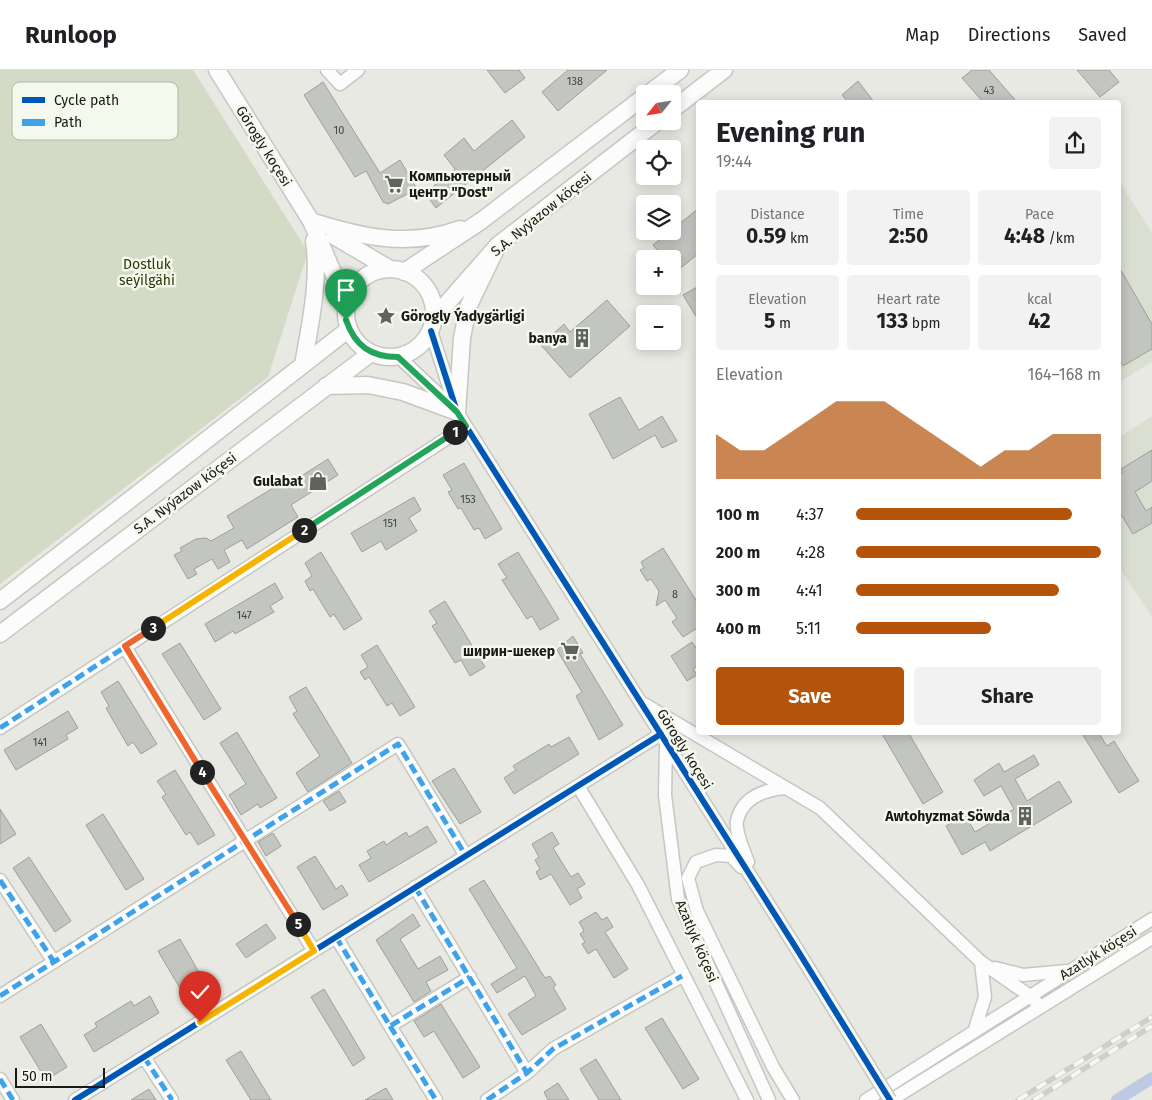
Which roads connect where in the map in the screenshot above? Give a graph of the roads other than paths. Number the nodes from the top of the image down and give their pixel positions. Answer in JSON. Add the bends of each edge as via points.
{"nodes":[{"id":1,"x":217,"y":70,"type":"edge"},
{"id":2,"x":327,"y":70,"type":"edge"},
{"id":3,"x":358,"y":70,"type":"edge"},
{"id":4,"x":680,"y":70,"type":"edge"},
{"id":5,"x":724,"y":70,"type":"edge"},
{"id":6,"x":660,"y":85,"type":"edge"},
{"id":7,"x":636,"y":103,"type":"edge"},
{"id":8,"x":681,"y":103,"type":"edge"},
{"id":9,"x":646,"y":130,"type":"edge"},
{"id":10,"x":481,"y":221,"type":"junction"},
{"id":11,"x":311,"y":222,"type":"junction"},
{"id":12,"x":498,"y":245,"type":"junction"},
{"id":13,"x":397,"y":270,"type":"junction"},
{"id":14,"x":347,"y":305,"type":"junction"},
{"id":15,"x":432,"y":325,"type":"junction"},
{"id":16,"x":350,"y":329,"type":"junction"},
{"id":17,"x":371,"y":353,"type":"junction"},
{"id":18,"x":398,"y":357,"type":"junction"},
{"id":19,"x":303,"y":365,"type":"junction"},
{"id":20,"x":326,"y":386,"type":"junction"},
{"id":21,"x":461,"y":419,"type":"junction"},
{"id":22,"x":0,"y":601,"type":"edge"},
{"id":23,"x":0,"y":634,"type":"edge"},
{"id":24,"x":125,"y":646,"type":"junction"},
{"id":25,"x":641,"y":703,"type":"junction"},
{"id":26,"x":0,"y":728,"type":"edge"},
{"id":27,"x":663,"y":738,"type":"junction"},
{"id":28,"x":578,"y":786,"type":"junction"},
{"id":29,"x":785,"y":788,"type":"junction"},
{"id":30,"x":246,"y":841,"type":"junction"},
{"id":31,"x":466,"y":856,"type":"junction"},
{"id":32,"x":0,"y":880,"type":"edge"},
{"id":33,"x":754,"y":881,"type":"junction"},
{"id":34,"x":416,"y":888,"type":"junction"},
{"id":35,"x":1152,"y":919,"type":"edge"},
{"id":36,"x":336,"y":937,"type":"junction"},
{"id":37,"x":1152,"y":938,"type":"edge"},
{"id":38,"x":314,"y":951,"type":"junction"},
{"id":39,"x":54,"y":962,"type":"junction"},
{"id":40,"x":981,"y":962,"type":"junction"},
{"id":41,"x":1069,"y":971,"type":"junction"},
{"id":42,"x":682,"y":976,"type":"junction"},
{"id":43,"x":470,"y":977,"type":"junction"},
{"id":44,"x":0,"y":996,"type":"edge"},
{"id":45,"x":1030,"y":996,"type":"junction"},
{"id":46,"x":1041,"y":1007,"type":"junction"},
{"id":47,"x":390,"y":1026,"type":"junction"},
{"id":48,"x":974,"y":1032,"type":"junction"},
{"id":49,"x":144,"y":1057,"type":"junction"},
{"id":50,"x":528,"y":1073,"type":"junction"},
{"id":51,"x":0,"y":1079,"type":"edge"},
{"id":52,"x":13,"y":1100,"type":"edge"},
{"id":53,"x":75,"y":1100,"type":"edge"},
{"id":54,"x":172,"y":1100,"type":"edge"},
{"id":55,"x":436,"y":1100,"type":"edge"},
{"id":56,"x":488,"y":1100,"type":"edge"},
{"id":57,"x":746,"y":1100,"type":"edge"},
{"id":58,"x":769,"y":1100,"type":"edge"},
{"id":59,"x":793,"y":1100,"type":"edge"},
{"id":60,"x":866,"y":1100,"type":"edge"},
{"id":61,"x":890,"y":1100,"type":"edge"}],
"edges":[{"from":1,"to":11,"type":"main road","name":"Görogly koçesi"},
{"from":2,"to":3,"type":"street","via":[[340,84]]},
{"from":4,"to":6,"type":"main road"},
{"from":5,"to":8,"type":"main road"},
{"from":7,"to":10,"type":"main road"},
{"from":9,"to":12,"type":"main road","name":"S.A. Nyýazow köçesi"},
{"from":10,"to":11,"type":"main road","via":[[445,234],[399,240],[355,235]]},
{"from":10,"to":13,"type":"main road"},
{"from":11,"to":13,"type":"main road","name":"Görogly koçesi"},
{"from":11,"to":14,"type":"main road","name":"Görogly koçesi"},
{"from":11,"to":19,"type":"main road","via":[[317,258]]},
{"from":12,"to":15,"type":"main road","name":"S.A. Nyýazow köçesi"},
{"from":12,"to":21,"type":"main road","via":[[468,307],[462,338]]},
{"from":13,"to":14,"type":"main road","via":[[375,272],[362,280],[352,291]]},
{"from":13,"to":15,"type":"main road","via":[[417,279],[427,290],[433,303]]},
{"from":14,"to":16,"type":"main road","via":[[346,320]]},
{"from":15,"to":18,"type":"main road","via":[[417,348]]},
{"from":15,"to":21,"type":"street"},
{"from":16,"to":17,"type":"main road","via":[[360,345]]},
{"from":16,"to":19,"type":"main road","name":"S.A. Nyýazow köçesi"},
{"from":17,"to":18,"type":"main road"},
{"from":17,"to":20,"type":"main road","name":"S.A. Nyýazow köçesi"},
{"from":18,"to":21,"type":"street"},
{"from":19,"to":22,"type":"main road","name":"S.A. Nyýazow köçesi"},
{"from":20,"to":21,"type":"main road","via":[[368,385],[403,392]]},
{"from":20,"to":23,"type":"main road","name":"S.A. Nyýazow köçesi"},
{"from":21,"to":24,"type":"street"},
{"from":21,"to":25,"type":"street","name":"Görogly koçesi"},
{"from":24,"to":26,"type":"street"},
{"from":24,"to":30,"type":"street"},
{"from":25,"to":27,"type":"street","name":"Görogly koçesi"},
{"from":25,"to":29,"type":"street"},
{"from":27,"to":28,"type":"street"},
{"from":27,"to":33,"type":"street","name":"Görogly koçesi"},
{"from":27,"to":58,"type":"street","name":"Azatlyk köçesi","via":[[664,795],[678,899]]},
{"from":28,"to":31,"type":"street"},
{"from":28,"to":42,"type":"street","via":[[638,885]]},
{"from":29,"to":33,"type":"street","via":[[763,790],[745,804],[737,822]]},
{"from":29,"to":40,"type":"street","via":[[820,808]]},
{"from":30,"to":31,"type":"street","via":[[398,744]]},
{"from":30,"to":38,"type":"street"},
{"from":30,"to":39,"type":"street"},
{"from":31,"to":34,"type":"street"},
{"from":32,"to":39,"type":"street"},
{"from":33,"to":59,"type":"street","via":[[731,856],[716,856],[696,862],[688,878],[697,910],[773,1067]]},
{"from":33,"to":61,"type":"street","name":"Görogly koçesi","bridge":true},
{"from":34,"to":36,"type":"street"},
{"from":34,"to":43,"type":"street"},
{"from":35,"to":41,"type":"street","name":"Azatlyk köçesi"},
{"from":36,"to":38,"type":"street"},
{"from":36,"to":47,"type":"street"},
{"from":37,"to":46,"type":"street","name":"Azatlyk köçesi"},
{"from":38,"to":49,"type":"street"},
{"from":39,"to":44,"type":"street"},
{"from":40,"to":41,"type":"street","via":[[1022,975]]},
{"from":40,"to":45,"type":"street"},
{"from":40,"to":48,"type":"street","via":[[985,997]]},
{"from":41,"to":45,"type":"street","name":"Azatlyk köçesi"},
{"from":42,"to":50,"type":"street","via":[[553,1049]]},
{"from":42,"to":57,"type":"street"},
{"from":43,"to":47,"type":"street"},
{"from":43,"to":50,"type":"street"},
{"from":45,"to":46,"type":"street"},
{"from":45,"to":48,"type":"street","name":"Azatlyk köçesi"},
{"from":46,"to":61,"type":"street","name":"Azatlyk köçesi"},
{"from":47,"to":55,"type":"street"},
{"from":48,"to":60,"type":"street","name":"Azatlyk köçesi"},
{"from":49,"to":53,"type":"street"},
{"from":49,"to":54,"type":"street"},
{"from":50,"to":56,"type":"street"},
{"from":51,"to":52,"type":"street"}]}
